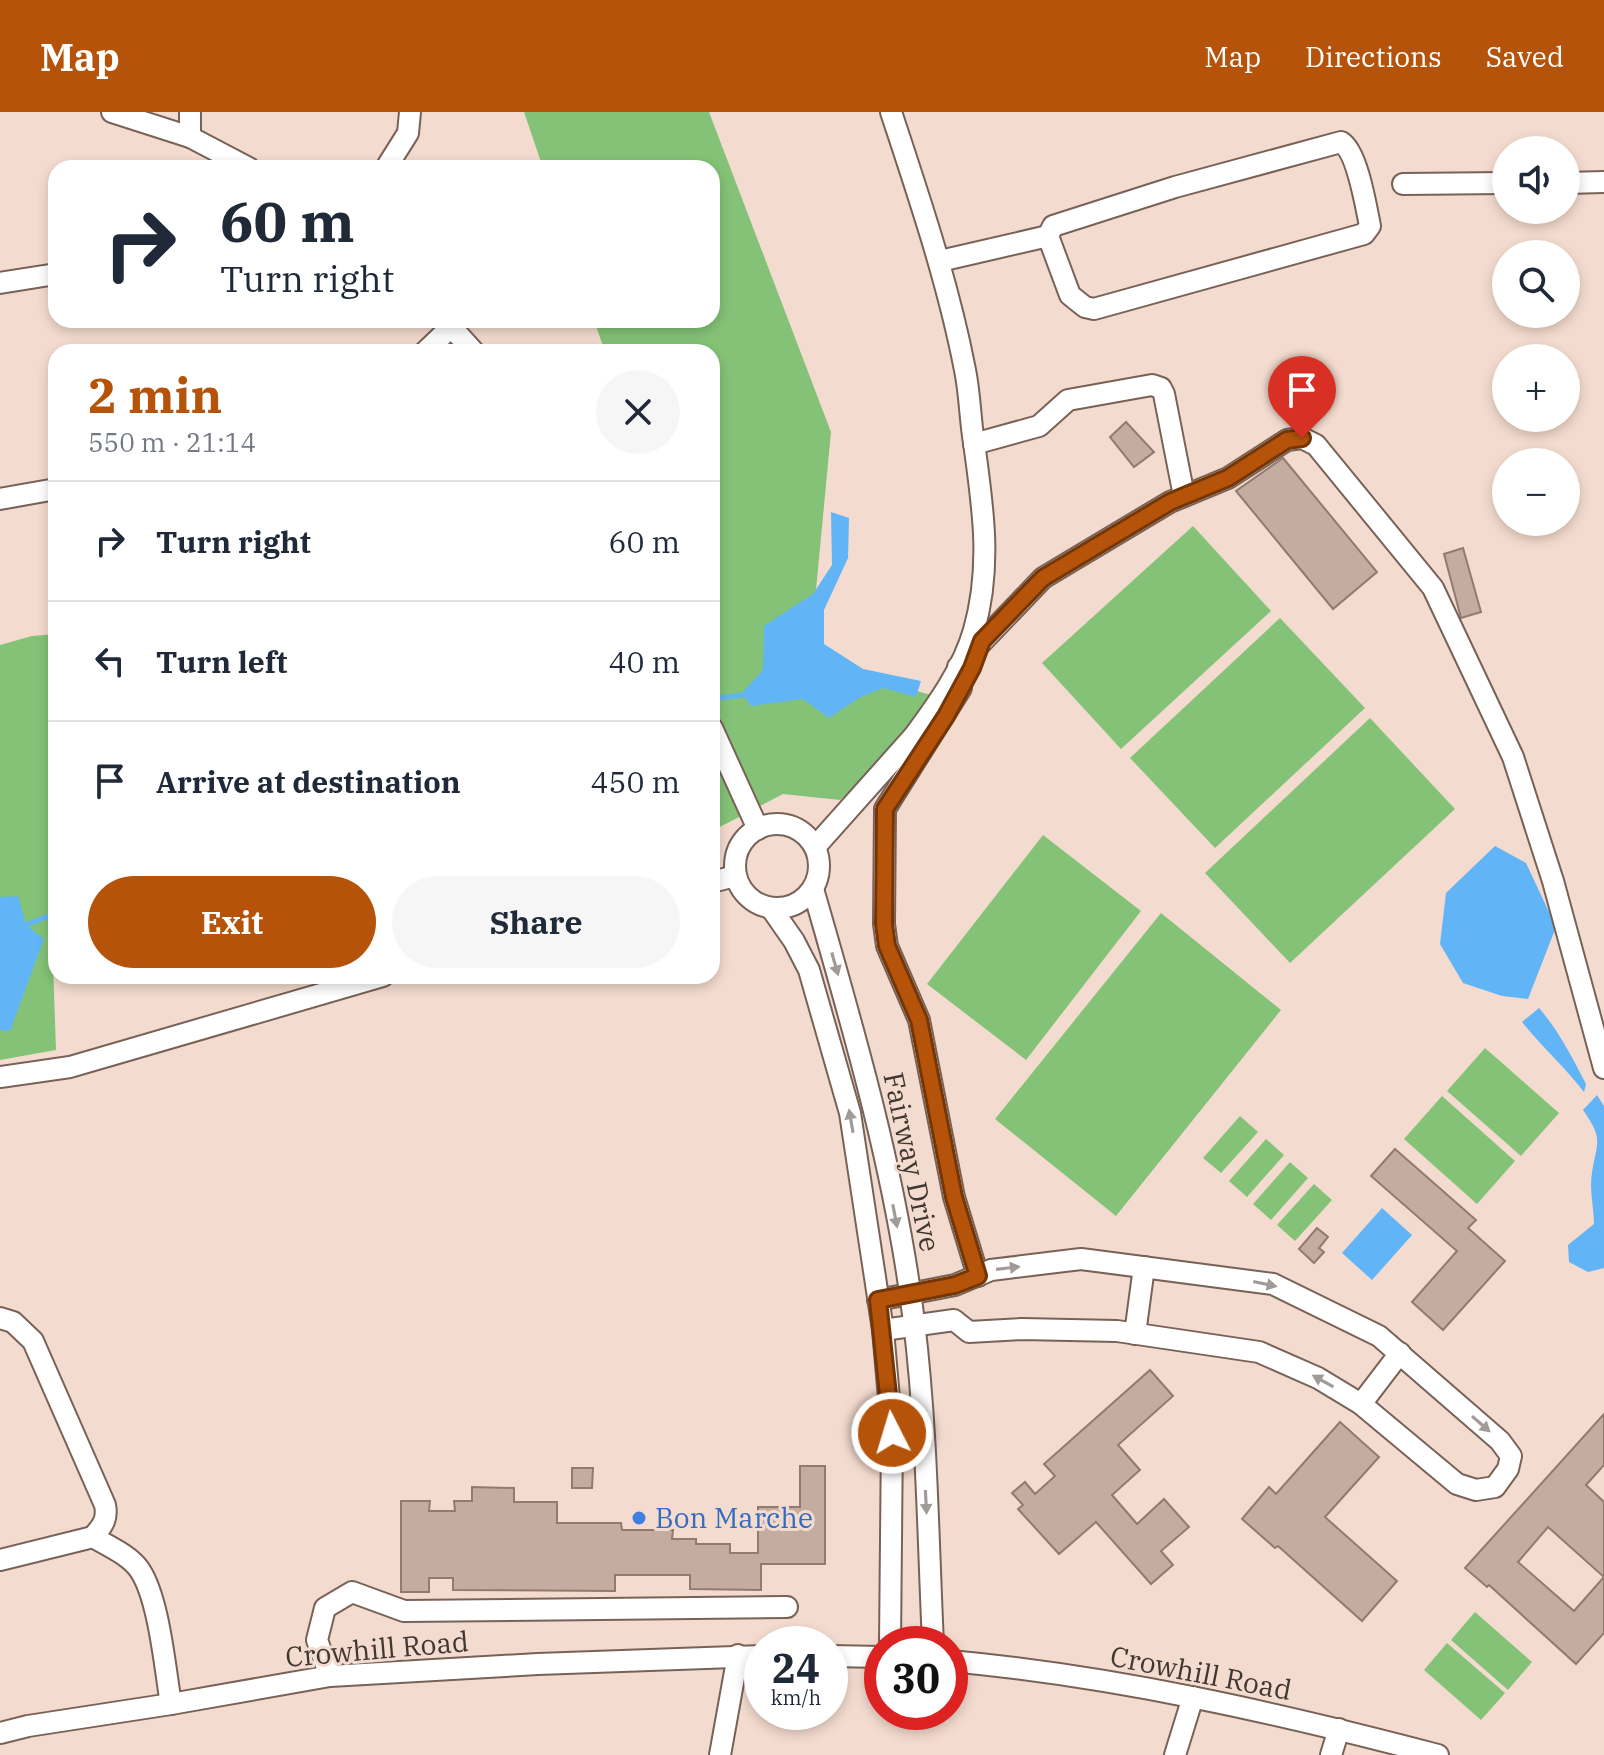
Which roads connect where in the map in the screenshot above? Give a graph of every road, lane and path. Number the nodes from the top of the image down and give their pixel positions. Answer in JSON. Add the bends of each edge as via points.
{"nodes":[{"id":1,"x":112,"y":112,"type":"edge"},
{"id":2,"x":190,"y":112,"type":"edge"},
{"id":3,"x":410,"y":112,"type":"edge"},
{"id":4,"x":891,"y":112,"type":"edge"},
{"id":5,"x":190,"y":137,"type":"junction"},
{"id":6,"x":234,"y":160,"type":"edge"},
{"id":7,"x":391,"y":160,"type":"edge"},
{"id":8,"x":1604,"y":182,"type":"edge"},
{"id":9,"x":1492,"y":183,"type":"edge"},
{"id":10,"x":1580,"y":183,"type":"edge"},
{"id":11,"x":1403,"y":184,"type":"dead end"},
{"id":12,"x":1048,"y":236,"type":"junction"},
{"id":13,"x":940,"y":261,"type":"junction"},
{"id":14,"x":48,"y":275,"type":"edge"},
{"id":15,"x":0,"y":283,"type":"edge"},
{"id":16,"x":444,"y":328,"type":"edge"},
{"id":17,"x":452,"y":328,"type":"edge"},
{"id":18,"x":431,"y":344,"type":"edge"},
{"id":19,"x":467,"y":344,"type":"edge"},
{"id":20,"x":974,"y":444,"type":"junction"},
{"id":21,"x":48,"y":490,"type":"edge"},
{"id":22,"x":1184,"y":496,"type":"junction"},
{"id":23,"x":0,"y":499,"type":"edge"},
{"id":24,"x":982,"y":641,"type":"junction"},
{"id":25,"x":958,"y":667,"type":"junction"},
{"id":26,"x":720,"y":746,"type":"edge"},
{"id":27,"x":758,"y":829,"type":"junction"},
{"id":28,"x":815,"y":847,"type":"junction"},
{"id":29,"x":735,"y":876,"type":"junction"},
{"id":30,"x":720,"y":880,"type":"edge"},
{"id":31,"x":813,"y":889,"type":"junction"},
{"id":32,"x":771,"y":908,"type":"junction"},
{"id":33,"x":355,"y":984,"type":"edge"},
{"id":34,"x":1604,"y":1068,"type":"edge"},
{"id":35,"x":0,"y":1077,"type":"edge"},
{"id":36,"x":1144,"y":1267,"type":"junction"},
{"id":37,"x":978,"y":1276,"type":"junction"},
{"id":38,"x":910,"y":1295,"type":"junction"},
{"id":39,"x":878,"y":1300,"type":"junction"},
{"id":40,"x":0,"y":1318,"type":"edge"},
{"id":41,"x":914,"y":1324,"type":"junction"},
{"id":42,"x":883,"y":1330,"type":"junction"},
{"id":43,"x":1135,"y":1334,"type":"junction"},
{"id":44,"x":1400,"y":1353,"type":"junction"},
{"id":45,"x":1361,"y":1404,"type":"junction"},
{"id":46,"x":93,"y":1537,"type":"junction"},
{"id":47,"x":0,"y":1560,"type":"edge"},
{"id":48,"x":787,"y":1607,"type":"dead end"},
{"id":49,"x":890,"y":1626,"type":"edge"},
{"id":50,"x":932,"y":1626,"type":"edge"},
{"id":51,"x":738,"y":1655,"type":"junction"},
{"id":52,"x":744,"y":1655,"type":"edge"},
{"id":53,"x":968,"y":1663,"type":"edge"},
{"id":54,"x":330,"y":1676,"type":"junction"},
{"id":55,"x":1193,"y":1697,"type":"junction"},
{"id":56,"x":171,"y":1704,"type":"junction"},
{"id":57,"x":1339,"y":1729,"type":"junction"},
{"id":58,"x":0,"y":1733,"type":"edge"},
{"id":59,"x":720,"y":1755,"type":"edge"},
{"id":60,"x":1175,"y":1755,"type":"edge"},
{"id":61,"x":1331,"y":1755,"type":"edge"},
{"id":62,"x":1438,"y":1755,"type":"edge"}],
"edges":[{"from":1,"to":5,"type":"street"},
{"from":2,"to":5,"type":"street"},
{"from":3,"to":7,"type":"street","via":[[408,133]]},
{"from":4,"to":13,"type":"street"},
{"from":5,"to":6,"type":"street"},
{"from":8,"to":10,"type":"street"},
{"from":9,"to":11,"type":"street"},
{"from":12,"to":12,"type":"street","via":[[1053,226],[1341,142],[1353,162],[1370,226],[1364,234],[1094,309],[1070,295]]},
{"from":12,"to":13,"type":"street"},
{"from":13,"to":20,"type":"street","via":[[966,372]]},
{"from":14,"to":15,"type":"street"},
{"from":16,"to":18,"type":"street"},
{"from":17,"to":19,"type":"street"},
{"from":20,"to":22,"type":"street","via":[[1039,426],[1068,400],[1152,385],[1164,394]]},
{"from":20,"to":25,"type":"street","via":[[984,518],[983,589]]},
{"from":21,"to":23,"type":"street"},
{"from":22,"to":24,"type":"street","via":[[1043,578]]},
{"from":22,"to":34,"type":"street","via":[[1228,478],[1287,440],[1302,438],[1334,465],[1433,588],[1513,757]]},
{"from":24,"to":25,"type":"street"},
{"from":24,"to":37,"type":"street","via":[[946,716],[885,809],[883,831],[887,946],[919,1020],[954,1197]]},
{"from":25,"to":28,"type":"street","via":[[914,736]]},
{"from":26,"to":27,"type":"street"},
{"from":27,"to":28,"type":"street","via":[[790,826]]},
{"from":27,"to":29,"type":"street","via":[[738,850]]},
{"from":28,"to":31,"type":"street","via":[[820,868]]},
{"from":29,"to":30,"type":"street"},
{"from":29,"to":32,"type":"street","via":[[750,899]]},
{"from":31,"to":32,"type":"street","via":[[795,905]]},
{"from":31,"to":38,"type":"street","name":"Fairway Drive","one_way":true,"via":[[874,1104]]},
{"from":39,"to":32,"type":"street","name":"Fairway Drive","one_way":true,"via":[[850,1113],[809,970]]},
{"from":33,"to":35,"type":"street","via":[[70,1067]]},
{"from":37,"to":36,"type":"street","one_way":true,"via":[[1081,1259]]},
{"from":36,"to":43,"type":"street"},
{"from":36,"to":44,"type":"street","one_way":true,"via":[[1273,1284],[1379,1336]]},
{"from":37,"to":38,"type":"street"},
{"from":38,"to":39,"type":"street"},
{"from":38,"to":41,"type":"street","name":"Fairway Drive"},
{"from":39,"to":42,"type":"street","name":"Fairway Drive"},
{"from":40,"to":46,"type":"street","via":[[13,1322],[33,1341],[72,1423],[107,1515]]},
{"from":41,"to":42,"type":"street"},
{"from":41,"to":43,"type":"street","via":[[954,1320],[969,1332]]},
{"from":41,"to":50,"type":"street","name":"Fairway Drive","one_way":true},
{"from":42,"to":49,"type":"street","name":"Fairway Drive","via":[[892,1433]]},
{"from":45,"to":43,"type":"street","one_way":true,"via":[[1259,1352]]},
{"from":44,"to":45,"type":"street"},
{"from":44,"to":45,"type":"street","one_way":true,"via":[[1511,1456],[1495,1487],[1476,1490],[1457,1484]]},
{"from":46,"to":47,"type":"street"},
{"from":46,"to":56,"type":"street","via":[[132,1561],[148,1585]]},
{"from":48,"to":54,"type":"street","via":[[404,1611],[352,1592],[325,1608],[317,1640]]},
{"from":51,"to":52,"type":"street","name":"Crowhill Road"},
{"from":51,"to":54,"type":"street","name":"Crowhill Road"},
{"from":51,"to":59,"type":"street"},
{"from":53,"to":55,"type":"street","name":"Crowhill Road"},
{"from":54,"to":56,"type":"street","name":"Crowhill Road"},
{"from":55,"to":57,"type":"street","name":"Crowhill Road"},
{"from":55,"to":60,"type":"street"},
{"from":56,"to":58,"type":"street","name":"Crowhill Road"},
{"from":57,"to":61,"type":"street"},
{"from":57,"to":62,"type":"street","name":"Crowhill Road"}]}
